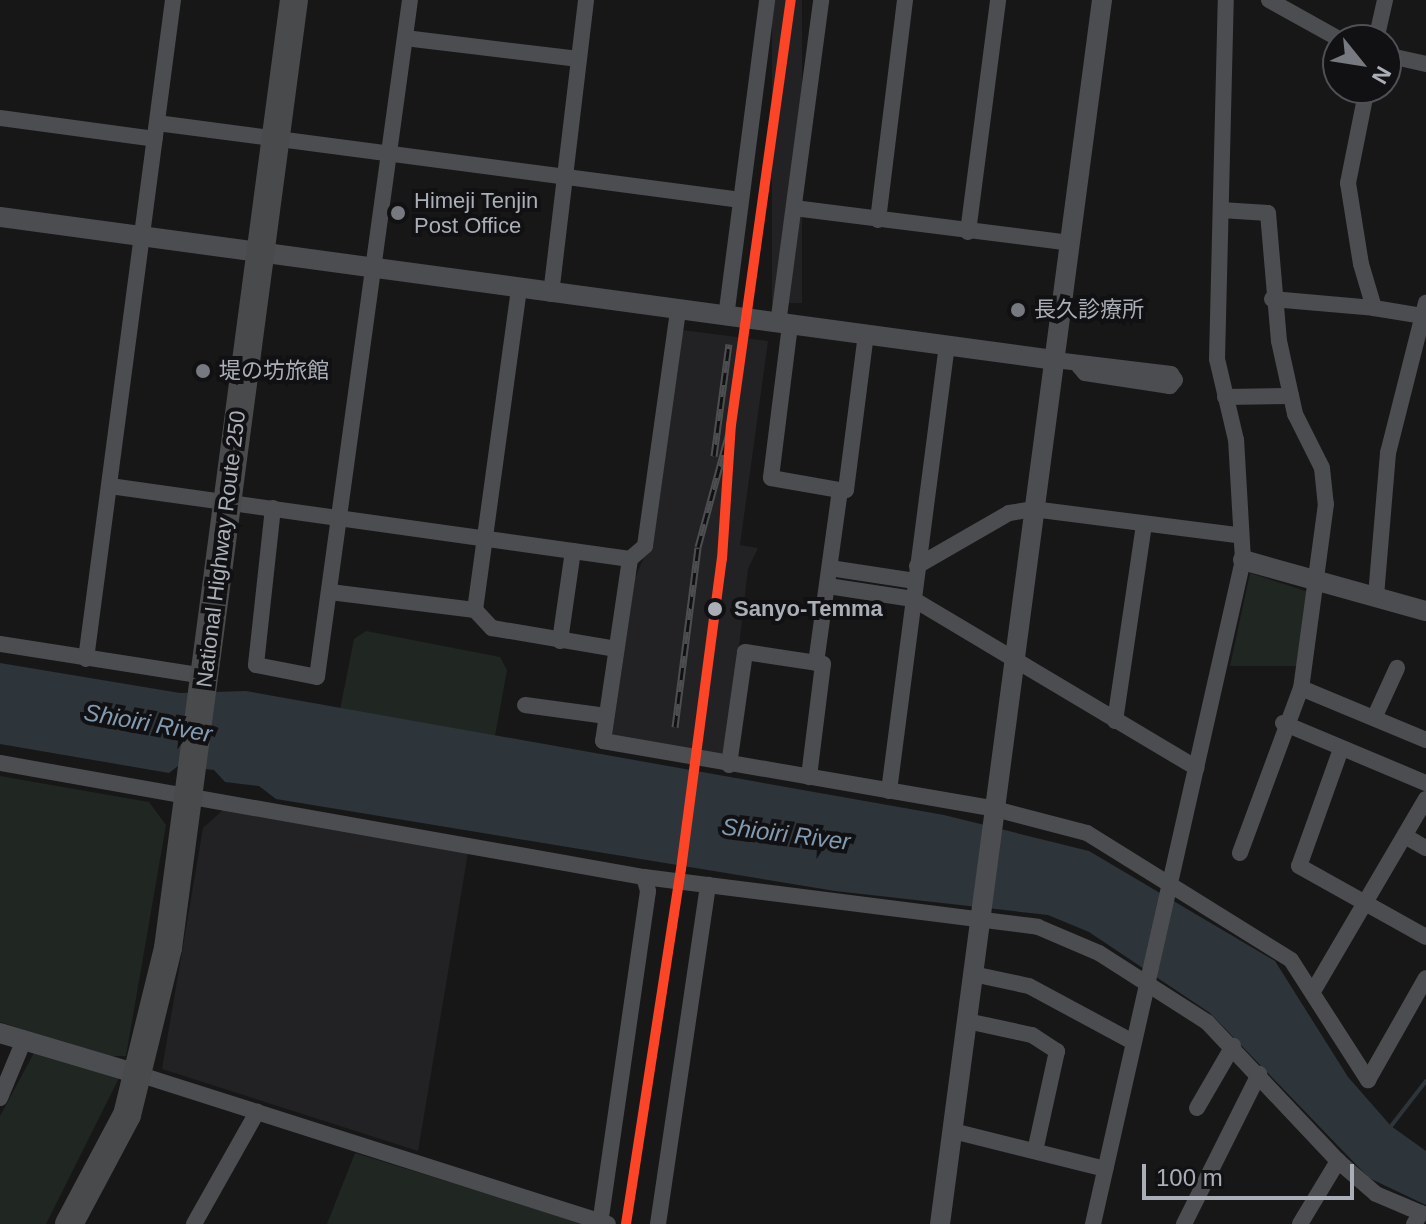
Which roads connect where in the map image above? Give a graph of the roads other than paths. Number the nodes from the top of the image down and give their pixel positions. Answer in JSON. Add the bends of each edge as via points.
{"nodes":[{"id":1,"x":173,"y":0,"type":"edge"},
{"id":2,"x":294,"y":0,"type":"edge"},
{"id":3,"x":410,"y":0,"type":"edge"},
{"id":4,"x":586,"y":0,"type":"edge"},
{"id":5,"x":767,"y":0,"type":"edge"},
{"id":6,"x":821,"y":0,"type":"edge"},
{"id":7,"x":905,"y":0,"type":"edge"},
{"id":8,"x":998,"y":0,"type":"edge"},
{"id":9,"x":1102,"y":0,"type":"edge"},
{"id":10,"x":1226,"y":0,"type":"edge"},
{"id":11,"x":1269,"y":0,"type":"edge"},
{"id":12,"x":1385,"y":0,"type":"edge"},
{"id":13,"x":1380,"y":24,"type":"edge"},
{"id":14,"x":1322,"y":29,"type":"edge"},
{"id":15,"x":405,"y":38,"type":"junction"},
{"id":16,"x":579,"y":59,"type":"junction"},
{"id":17,"x":1402,"y":59,"type":"edge"},
{"id":18,"x":1426,"y":64,"type":"edge"},
{"id":19,"x":1364,"y":104,"type":"edge"},
{"id":20,"x":0,"y":118,"type":"edge"},
{"id":21,"x":156,"y":131,"type":"junction"},
{"id":22,"x":276,"y":139,"type":"junction"},
{"id":23,"x":389,"y":154,"type":"junction"},
{"id":24,"x":565,"y":177,"type":"junction"},
{"id":25,"x":741,"y":200,"type":"junction"},
{"id":26,"x":794,"y":208,"type":"junction"},
{"id":27,"x":1221,"y":210,"type":"junction"},
{"id":28,"x":0,"y":217,"type":"edge"},
{"id":29,"x":878,"y":220,"type":"junction"},
{"id":30,"x":968,"y":232,"type":"junction"},
{"id":31,"x":144,"y":238,"type":"junction"},
{"id":32,"x":1070,"y":243,"type":"junction"},
{"id":33,"x":260,"y":255,"type":"junction"},
{"id":34,"x":375,"y":271,"type":"junction"},
{"id":35,"x":519,"y":290,"type":"junction"},
{"id":36,"x":551,"y":294,"type":"junction"},
{"id":37,"x":1272,"y":299,"type":"junction"},
{"id":38,"x":1374,"y":308,"type":"junction"},
{"id":39,"x":678,"y":311,"type":"junction"},
{"id":40,"x":726,"y":317,"type":"junction"},
{"id":41,"x":1424,"y":318,"type":"edge"},
{"id":42,"x":784,"y":325,"type":"junction"},
{"id":43,"x":866,"y":334,"type":"junction"},
{"id":44,"x":947,"y":347,"type":"junction"},
{"id":45,"x":1055,"y":360,"type":"junction"},
{"id":46,"x":1079,"y":366,"type":"junction"},
{"id":47,"x":1291,"y":396,"type":"junction"},
{"id":48,"x":1225,"y":397,"type":"junction"},
{"id":49,"x":110,"y":486,"type":"junction"},
{"id":50,"x":840,"y":490,"type":"junction"},
{"id":51,"x":227,"y":501,"type":"junction"},
{"id":52,"x":273,"y":508,"type":"junction"},
{"id":53,"x":1033,"y":509,"type":"junction"},
{"id":54,"x":341,"y":517,"type":"junction"},
{"id":55,"x":1144,"y":524,"type":"junction"},
{"id":56,"x":1236,"y":535,"type":"junction"},
{"id":57,"x":485,"y":538,"type":"junction"},
{"id":58,"x":573,"y":551,"type":"junction"},
{"id":59,"x":630,"y":559,"type":"junction"},
{"id":60,"x":1243,"y":560,"type":"junction"},
{"id":61,"x":830,"y":568,"type":"junction"},
{"id":62,"x":916,"y":573,"type":"junction"},
{"id":63,"x":1319,"y":579,"type":"junction"},
{"id":64,"x":828,"y":586,"type":"junction"},
{"id":65,"x":330,"y":592,"type":"junction"},
{"id":66,"x":1376,"y":596,"type":"junction"},
{"id":67,"x":913,"y":599,"type":"junction"},
{"id":68,"x":475,"y":610,"type":"junction"},
{"id":69,"x":1426,"y":611,"type":"edge"},
{"id":70,"x":560,"y":641,"type":"junction"},
{"id":71,"x":0,"y":644,"type":"edge"},
{"id":72,"x":616,"y":649,"type":"junction"},
{"id":73,"x":86,"y":659,"type":"junction"},
{"id":74,"x":816,"y":663,"type":"junction"},
{"id":75,"x":1014,"y":664,"type":"junction"},
{"id":76,"x":1397,"y":668,"type":"dead end"},
{"id":77,"x":205,"y":676,"type":"junction"},
{"id":78,"x":1301,"y":688,"type":"junction"},
{"id":79,"x":525,"y":705,"type":"dead end"},
{"id":80,"x":606,"y":716,"type":"junction"},
{"id":81,"x":1375,"y":716,"type":"junction"},
{"id":82,"x":1115,"y":721,"type":"junction"},
{"id":83,"x":1283,"y":723,"type":"junction"},
{"id":84,"x":1426,"y":740,"type":"edge"},
{"id":85,"x":1341,"y":749,"type":"junction"},
{"id":86,"x":0,"y":763,"type":"edge"},
{"id":87,"x":729,"y":765,"type":"junction"},
{"id":88,"x":1197,"y":768,"type":"junction"},
{"id":89,"x":809,"y":777,"type":"junction"},
{"id":90,"x":1426,"y":783,"type":"edge"},
{"id":91,"x":889,"y":791,"type":"junction"},
{"id":92,"x":189,"y":797,"type":"junction"},
{"id":93,"x":1426,"y":799,"type":"edge"},
{"id":94,"x":995,"y":809,"type":"junction"},
{"id":95,"x":1405,"y":836,"type":"junction"},
{"id":96,"x":1426,"y":848,"type":"edge"},
{"id":97,"x":1240,"y":853,"type":"dead end"},
{"id":98,"x":644,"y":877,"type":"junction"},
{"id":99,"x":1171,"y":883,"type":"junction"},
{"id":100,"x":708,"y":885,"type":"junction"},
{"id":101,"x":1366,"y":901,"type":"junction"},
{"id":102,"x":980,"y":918,"type":"junction"},
{"id":103,"x":1426,"y":937,"type":"edge"},
{"id":104,"x":973,"y":974,"type":"junction"},
{"id":105,"x":1426,"y":978,"type":"edge"},
{"id":106,"x":1146,"y":984,"type":"junction"},
{"id":107,"x":1315,"y":988,"type":"junction"},
{"id":108,"x":967,"y":1021,"type":"junction"},
{"id":109,"x":0,"y":1033,"type":"edge"},
{"id":110,"x":24,"y":1040,"type":"junction"},
{"id":111,"x":1133,"y":1042,"type":"junction"},
{"id":112,"x":1233,"y":1046,"type":"junction"},
{"id":113,"x":1259,"y":1074,"type":"junction"},
{"id":114,"x":141,"y":1075,"type":"junction"},
{"id":115,"x":0,"y":1098,"type":"edge"},
{"id":116,"x":1197,"y":1108,"type":"dead end"},
{"id":117,"x":257,"y":1112,"type":"junction"},
{"id":118,"x":953,"y":1131,"type":"junction"},
{"id":119,"x":1035,"y":1151,"type":"junction"},
{"id":120,"x":1338,"y":1161,"type":"junction"},
{"id":121,"x":1105,"y":1169,"type":"junction"},
{"id":122,"x":1420,"y":1217,"type":"edge"},
{"id":123,"x":603,"y":1223,"type":"edge"},
{"id":124,"x":69,"y":1224,"type":"edge"},
{"id":125,"x":194,"y":1224,"type":"edge"},
{"id":126,"x":658,"y":1224,"type":"edge"},
{"id":127,"x":941,"y":1224,"type":"edge"},
{"id":128,"x":1093,"y":1224,"type":"edge"},
{"id":129,"x":1184,"y":1224,"type":"edge"},
{"id":130,"x":1300,"y":1224,"type":"edge"}],
"edges":[{"from":1,"to":21,"type":"street"},
{"from":2,"to":22,"type":"highway","name":"National Highway Route 250"},
{"from":3,"to":15,"type":"street"},
{"from":4,"to":16,"type":"street"},
{"from":5,"to":25,"type":"street"},
{"from":6,"to":26,"type":"street"},
{"from":7,"to":29,"type":"street"},
{"from":8,"to":30,"type":"street"},
{"from":9,"to":32,"type":"street"},
{"from":10,"to":27,"type":"street"},
{"from":11,"to":14,"type":"street"},
{"from":12,"to":13,"type":"street"},
{"from":15,"to":16,"type":"street"},
{"from":15,"to":23,"type":"street"},
{"from":16,"to":24,"type":"street"},
{"from":17,"to":18,"type":"street"},
{"from":19,"to":38,"type":"street","via":[[1348,183]]},
{"from":20,"to":21,"type":"street"},
{"from":21,"to":22,"type":"street"},
{"from":21,"to":31,"type":"street"},
{"from":22,"to":23,"type":"street"},
{"from":22,"to":33,"type":"highway","name":"National Highway Route 250"},
{"from":23,"to":24,"type":"street"},
{"from":23,"to":34,"type":"street"},
{"from":24,"to":25,"type":"street"},
{"from":24,"to":36,"type":"street"},
{"from":25,"to":40,"type":"street"},
{"from":26,"to":29,"type":"street"},
{"from":26,"to":42,"type":"street"},
{"from":27,"to":37,"type":"street","via":[[1268,213]]},
{"from":27,"to":48,"type":"street","via":[[1217,359]]},
{"from":28,"to":31,"type":"street"},
{"from":29,"to":30,"type":"street"},
{"from":30,"to":32,"type":"street"},
{"from":31,"to":33,"type":"street"},
{"from":31,"to":49,"type":"street"},
{"from":32,"to":45,"type":"street"},
{"from":33,"to":34,"type":"street"},
{"from":33,"to":51,"type":"highway","name":"National Highway Route 250"},
{"from":34,"to":35,"type":"street"},
{"from":34,"to":54,"type":"street"},
{"from":35,"to":36,"type":"street"},
{"from":35,"to":57,"type":"street"},
{"from":36,"to":39,"type":"street"},
{"from":37,"to":38,"type":"street"},
{"from":37,"to":47,"type":"street"},
{"from":38,"to":41,"type":"street"},
{"from":39,"to":40,"type":"street"},
{"from":39,"to":59,"type":"street","via":[[645,546]]},
{"from":40,"to":42,"type":"street"},
{"from":41,"to":66,"type":"street","via":[[1388,453]]},
{"from":42,"to":43,"type":"street"},
{"from":42,"to":50,"type":"street","via":[[771,478]]},
{"from":43,"to":44,"type":"street"},
{"from":43,"to":50,"type":"street","via":[[846,490]]},
{"from":44,"to":45,"type":"street"},
{"from":44,"to":62,"type":"street"},
{"from":45,"to":46,"type":"street"},
{"from":45,"to":53,"type":"street"},
{"from":46,"to":46,"type":"street","via":[[1085,373],[1170,386],[1175,380],[1087,361]]},
{"from":47,"to":48,"type":"street"},
{"from":47,"to":63,"type":"street","via":[[1322,468]]},
{"from":48,"to":56,"type":"street","via":[[1241,503]]},
{"from":49,"to":51,"type":"street"},
{"from":49,"to":73,"type":"street"},
{"from":50,"to":61,"type":"street"},
{"from":51,"to":52,"type":"street"},
{"from":51,"to":77,"type":"highway","name":"National Highway Route 250"},
{"from":52,"to":54,"type":"street"},
{"from":52,"to":65,"type":"street","via":[[256,665],[317,677]]},
{"from":53,"to":55,"type":"street"},
{"from":53,"to":62,"type":"street","via":[[1009,513]]},
{"from":53,"to":75,"type":"street"},
{"from":54,"to":57,"type":"street"},
{"from":54,"to":65,"type":"street"},
{"from":55,"to":56,"type":"street"},
{"from":55,"to":82,"type":"street"},
{"from":56,"to":60,"type":"street"},
{"from":57,"to":58,"type":"street"},
{"from":57,"to":68,"type":"street"},
{"from":58,"to":59,"type":"street"},
{"from":58,"to":70,"type":"street"},
{"from":59,"to":72,"type":"street"},
{"from":60,"to":63,"type":"street"},
{"from":60,"to":88,"type":"street"},
{"from":61,"to":62,"type":"street"},
{"from":61,"to":64,"type":"street"},
{"from":62,"to":67,"type":"street"},
{"from":63,"to":66,"type":"street"},
{"from":63,"to":78,"type":"street"},
{"from":64,"to":67,"type":"street"},
{"from":64,"to":74,"type":"street"},
{"from":65,"to":68,"type":"street"},
{"from":66,"to":69,"type":"street"},
{"from":67,"to":75,"type":"street"},
{"from":67,"to":91,"type":"street"},
{"from":68,"to":70,"type":"street","via":[[492,628]]},
{"from":70,"to":72,"type":"street"},
{"from":71,"to":73,"type":"street"},
{"from":72,"to":80,"type":"street"},
{"from":73,"to":77,"type":"street"},
{"from":74,"to":87,"type":"street","via":[[745,652]]},
{"from":74,"to":89,"type":"street","via":[[823,664]]},
{"from":75,"to":82,"type":"street"},
{"from":75,"to":94,"type":"street"},
{"from":76,"to":81,"type":"street"},
{"from":77,"to":92,"type":"highway","name":"National Highway Route 250"},
{"from":78,"to":81,"type":"street"},
{"from":78,"to":83,"type":"street"},
{"from":79,"to":80,"type":"street"},
{"from":80,"to":87,"type":"street","via":[[603,741]]},
{"from":81,"to":84,"type":"street"},
{"from":82,"to":88,"type":"street"},
{"from":83,"to":85,"type":"street"},
{"from":83,"to":97,"type":"street"},
{"from":85,"to":90,"type":"street"},
{"from":85,"to":101,"type":"street","via":[[1299,866]]},
{"from":86,"to":92,"type":"street"},
{"from":87,"to":89,"type":"street"},
{"from":88,"to":99,"type":"street"},
{"from":89,"to":91,"type":"street"},
{"from":91,"to":94,"type":"street"},
{"from":92,"to":98,"type":"street"},
{"from":92,"to":114,"type":"highway","name":"National Highway Route 250"},
{"from":93,"to":95,"type":"street"},
{"from":94,"to":99,"type":"street","via":[[1087,833]]},
{"from":94,"to":102,"type":"street"},
{"from":95,"to":96,"type":"street"},
{"from":95,"to":101,"type":"street"},
{"from":98,"to":100,"type":"street"},
{"from":98,"to":123,"type":"street","via":[[648,891]]},
{"from":99,"to":106,"type":"street"},
{"from":99,"to":107,"type":"street","via":[[1291,960]]},
{"from":100,"to":102,"type":"street"},
{"from":100,"to":126,"type":"street"},
{"from":101,"to":103,"type":"street"},
{"from":101,"to":107,"type":"street"},
{"from":102,"to":104,"type":"street"},
{"from":102,"to":106,"type":"street","via":[[1038,927]]},
{"from":104,"to":108,"type":"street"},
{"from":104,"to":111,"type":"street","via":[[1029,986]]},
{"from":105,"to":107,"type":"street","via":[[1368,1080]]},
{"from":106,"to":111,"type":"street"},
{"from":106,"to":112,"type":"street"},
{"from":108,"to":118,"type":"street"},
{"from":108,"to":119,"type":"street","via":[[1032,1035],[1057,1051]]},
{"from":109,"to":110,"type":"street"},
{"from":110,"to":114,"type":"street"},
{"from":110,"to":115,"type":"street"},
{"from":111,"to":121,"type":"street"},
{"from":112,"to":113,"type":"street"},
{"from":112,"to":116,"type":"street"},
{"from":113,"to":120,"type":"street"},
{"from":113,"to":129,"type":"street"},
{"from":114,"to":117,"type":"street"},
{"from":114,"to":124,"type":"highway","name":"National Highway Route 250"},
{"from":117,"to":123,"type":"street"},
{"from":117,"to":125,"type":"street"},
{"from":118,"to":119,"type":"street"},
{"from":118,"to":127,"type":"street"},
{"from":119,"to":121,"type":"street"},
{"from":120,"to":122,"type":"street","via":[[1376,1194]]},
{"from":120,"to":130,"type":"street"},
{"from":121,"to":128,"type":"street"}]}
